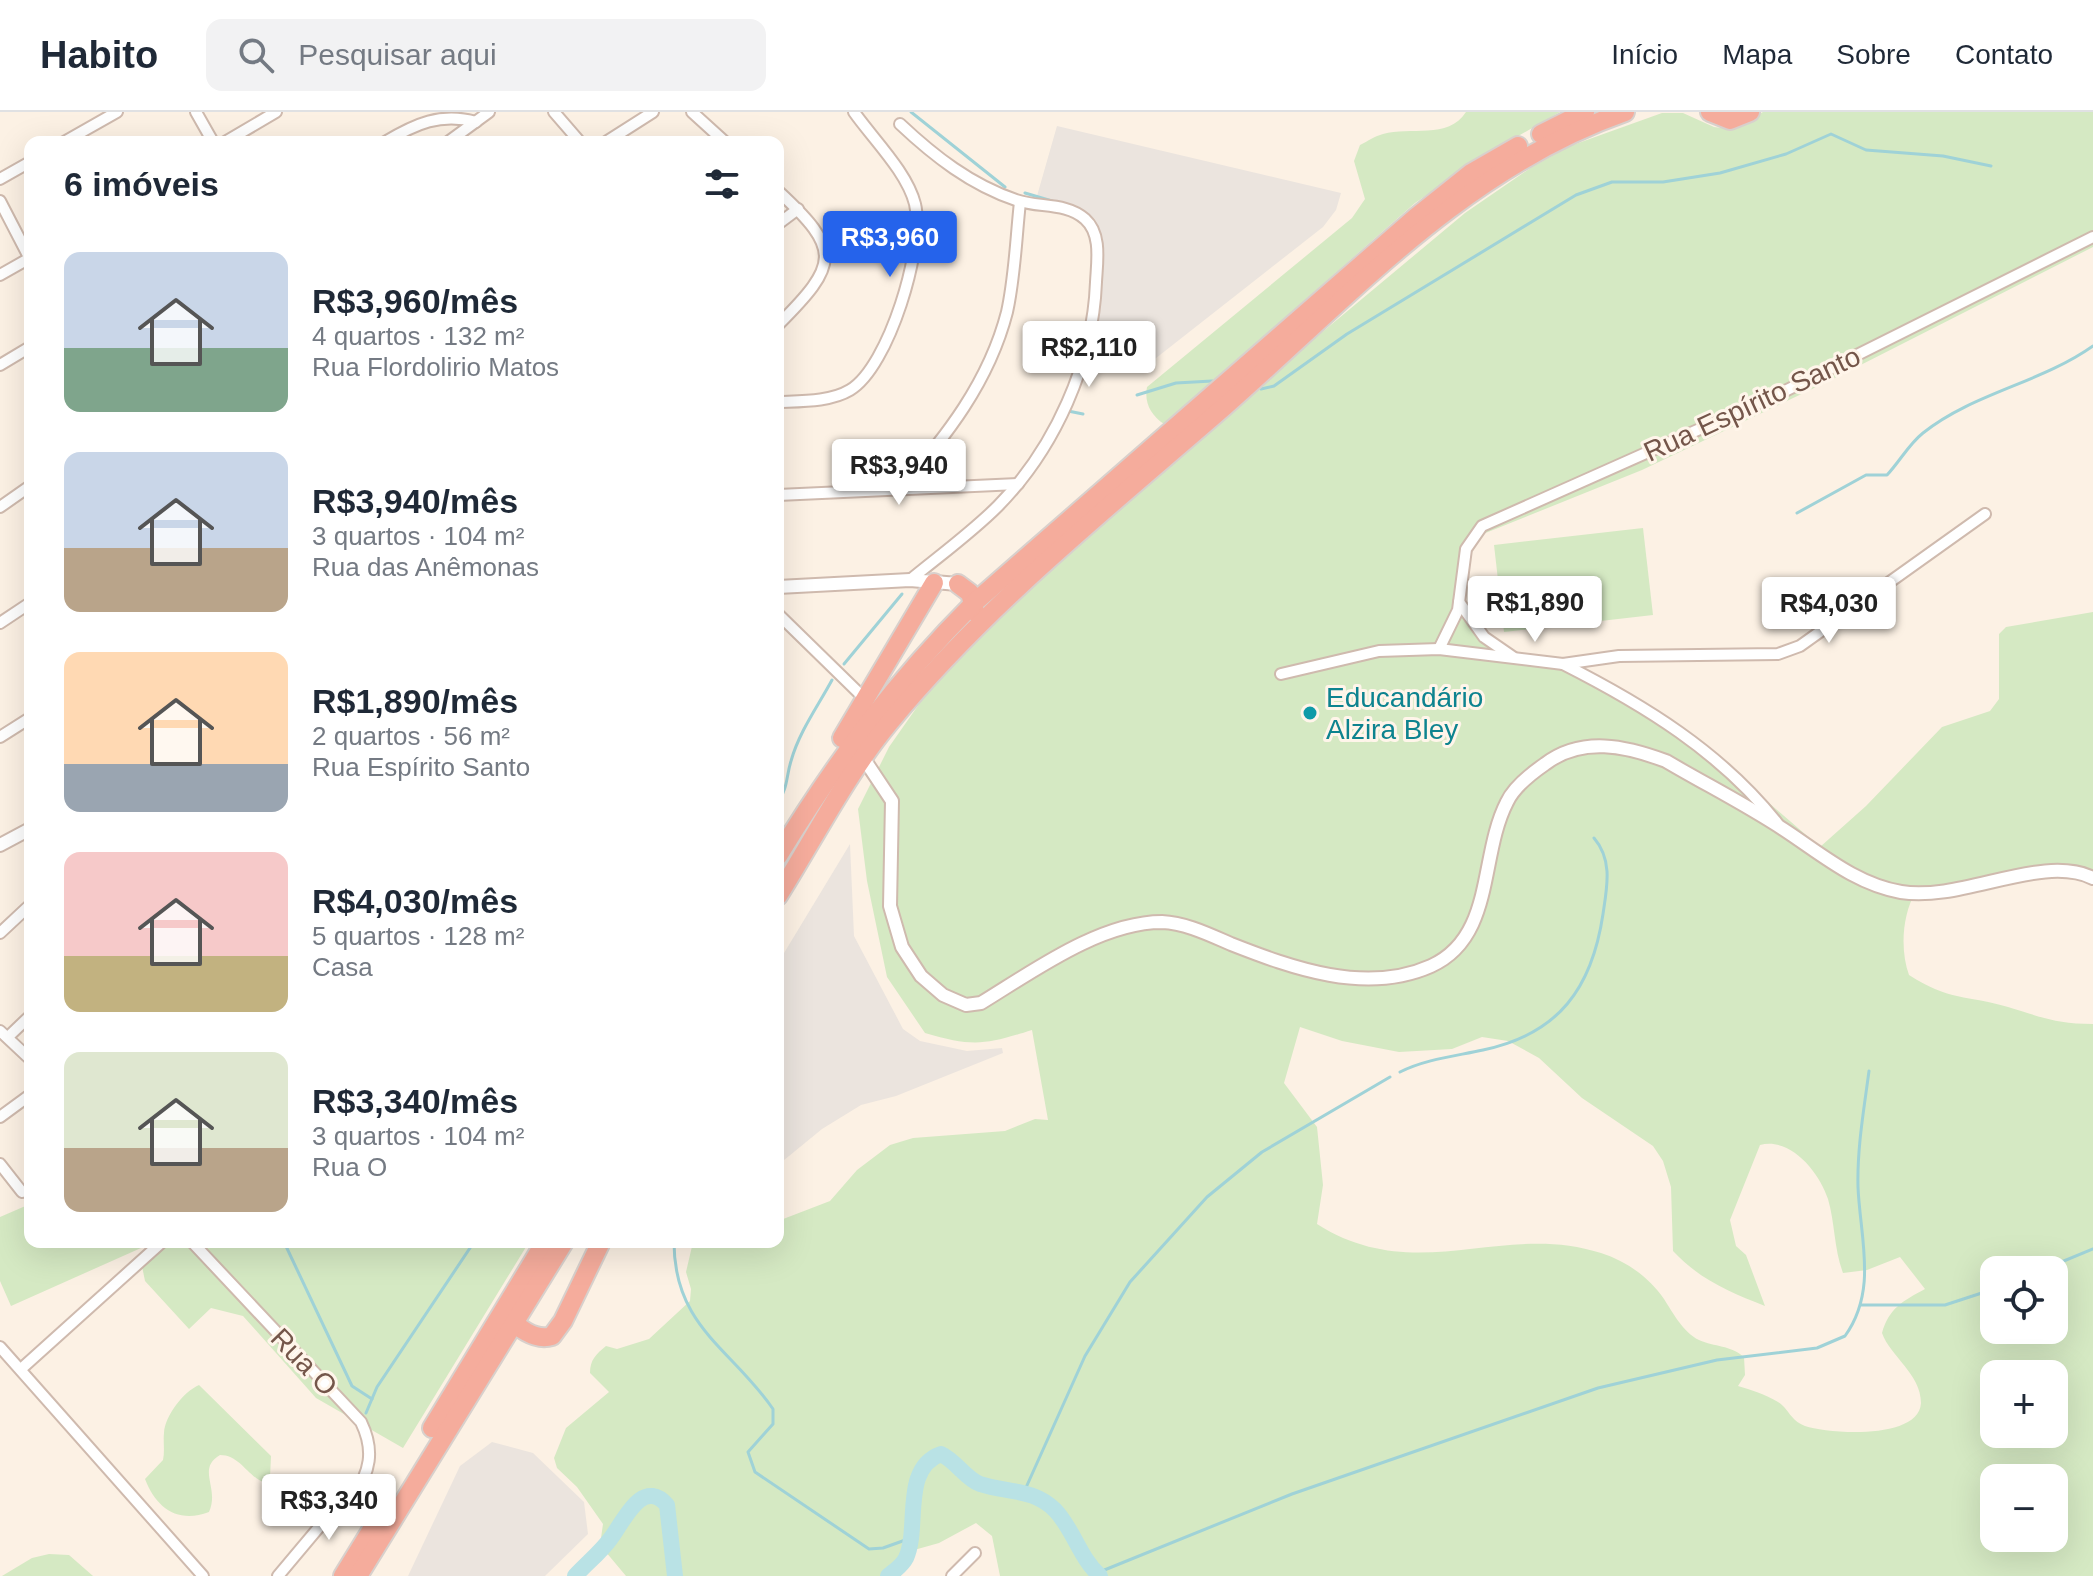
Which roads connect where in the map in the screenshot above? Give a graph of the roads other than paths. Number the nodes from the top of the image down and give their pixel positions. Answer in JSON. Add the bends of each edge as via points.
{"nodes":[{"id":1,"x":117,"y":112,"type":"edge"},
{"id":2,"x":196,"y":112,"type":"edge"},
{"id":3,"x":276,"y":112,"type":"edge"},
{"id":4,"x":489,"y":112,"type":"edge"},
{"id":5,"x":554,"y":112,"type":"edge"},
{"id":6,"x":653,"y":112,"type":"edge"},
{"id":7,"x":692,"y":112,"type":"edge"},
{"id":8,"x":854,"y":112,"type":"edge"},
{"id":9,"x":1585,"y":112,"type":"edge"},
{"id":10,"x":1625,"y":112,"type":"edge"},
{"id":11,"x":1710,"y":112,"type":"edge"},
{"id":12,"x":1750,"y":112,"type":"edge"},
{"id":13,"x":476,"y":122,"type":"junction"},
{"id":14,"x":900,"y":124,"type":"dead end"},
{"id":15,"x":75,"y":136,"type":"edge"},
{"id":16,"x":210,"y":136,"type":"edge"},
{"id":17,"x":235,"y":136,"type":"edge"},
{"id":18,"x":396,"y":136,"type":"edge"},
{"id":19,"x":456,"y":136,"type":"edge"},
{"id":20,"x":575,"y":136,"type":"edge"},
{"id":21,"x":615,"y":136,"type":"edge"},
{"id":22,"x":718,"y":136,"type":"edge"},
{"id":23,"x":24,"y":165,"type":"edge"},
{"id":24,"x":0,"y":179,"type":"edge"},
{"id":25,"x":784,"y":196,"type":"edge"},
{"id":26,"x":0,"y":201,"type":"edge"},
{"id":27,"x":1020,"y":202,"type":"junction"},
{"id":28,"x":798,"y":209,"type":"junction"},
{"id":29,"x":784,"y":220,"type":"edge"},
{"id":30,"x":2093,"y":237,"type":"edge"},
{"id":31,"x":24,"y":247,"type":"edge"},
{"id":32,"x":24,"y":261,"type":"edge"},
{"id":33,"x":0,"y":275,"type":"edge"},
{"id":34,"x":784,"y":319,"type":"edge"},
{"id":35,"x":24,"y":351,"type":"edge"},
{"id":36,"x":0,"y":365,"type":"edge"},
{"id":37,"x":784,"y":401,"type":"edge"},
{"id":38,"x":1018,"y":484,"type":"junction"},
{"id":39,"x":24,"y":490,"type":"edge"},
{"id":40,"x":899,"y":490,"type":"junction"},
{"id":41,"x":784,"y":495,"type":"edge"},
{"id":42,"x":0,"y":507,"type":"edge"},
{"id":43,"x":1985,"y":514,"type":"dead end"},
{"id":44,"x":1010,"y":571,"type":"junction"},
{"id":45,"x":910,"y":580,"type":"junction"},
{"id":46,"x":934,"y":583,"type":"junction"},
{"id":47,"x":958,"y":584,"type":"junction"},
{"id":48,"x":784,"y":587,"type":"edge"},
{"id":49,"x":975,"y":602,"type":"junction"},
{"id":50,"x":1459,"y":602,"type":"junction"},
{"id":51,"x":24,"y":607,"type":"edge"},
{"id":52,"x":784,"y":620,"type":"edge"},
{"id":53,"x":0,"y":623,"type":"edge"},
{"id":54,"x":1439,"y":649,"type":"junction"},
{"id":55,"x":1516,"y":659,"type":"junction"},
{"id":56,"x":1563,"y":664,"type":"junction"},
{"id":57,"x":1281,"y":674,"type":"dead end"},
{"id":58,"x":864,"y":698,"type":"junction"},
{"id":59,"x":24,"y":722,"type":"edge"},
{"id":60,"x":888,"y":724,"type":"junction"},
{"id":61,"x":0,"y":737,"type":"edge"},
{"id":62,"x":864,"y":759,"type":"junction"},
{"id":63,"x":813,"y":798,"type":"junction"},
{"id":64,"x":1782,"y":828,"type":"junction"},
{"id":65,"x":24,"y":832,"type":"edge"},
{"id":66,"x":0,"y":845,"type":"edge"},
{"id":67,"x":784,"y":846,"type":"edge"},
{"id":68,"x":2093,"y":878,"type":"edge"},
{"id":69,"x":784,"y":886,"type":"edge"},
{"id":70,"x":24,"y":911,"type":"edge"},
{"id":71,"x":0,"y":933,"type":"edge"},
{"id":72,"x":0,"y":1019,"type":"edge"},
{"id":73,"x":24,"y":1020,"type":"edge"},
{"id":74,"x":4,"y":1034,"type":"edge"},
{"id":75,"x":24,"y":1053,"type":"edge"},
{"id":76,"x":24,"y":1099,"type":"edge"},
{"id":77,"x":0,"y":1117,"type":"edge"},
{"id":78,"x":0,"y":1164,"type":"edge"},
{"id":79,"x":22,"y":1192,"type":"dead end"},
{"id":80,"x":155,"y":1248,"type":"edge"},
{"id":81,"x":198,"y":1248,"type":"edge"},
{"id":82,"x":541,"y":1248,"type":"edge"},
{"id":83,"x":548,"y":1248,"type":"edge"},
{"id":84,"x":560,"y":1248,"type":"edge"},
{"id":85,"x":598,"y":1248,"type":"edge"},
{"id":86,"x":515,"y":1323,"type":"junction"},
{"id":87,"x":0,"y":1347,"type":"edge"},
{"id":88,"x":21,"y":1369,"type":"junction"},
{"id":89,"x":353,"y":1497,"type":"junction"},
{"id":90,"x":383,"y":1510,"type":"junction"},
{"id":91,"x":975,"y":1553,"type":"dead end"},
{"id":92,"x":203,"y":1576,"type":"edge"},
{"id":93,"x":278,"y":1576,"type":"edge"},
{"id":94,"x":343,"y":1576,"type":"edge"},
{"id":95,"x":358,"y":1576,"type":"edge"},
{"id":96,"x":952,"y":1576,"type":"edge"}],
"edges":[{"from":1,"to":15,"type":"street"},
{"from":2,"to":16,"type":"street"},
{"from":3,"to":17,"type":"street"},
{"from":4,"to":13,"type":"street"},
{"from":5,"to":20,"type":"street"},
{"from":6,"to":21,"type":"street"},
{"from":7,"to":22,"type":"street"},
{"from":8,"to":37,"type":"street","via":[[914,201],[916,228],[904,294],[883,350],[863,381],[840,395]]},
{"from":9,"to":44,"type":"highway","via":[[1471,173]]},
{"from":10,"to":60,"type":"highway","via":[[1530,153],[1482,182],[1426,227],[1013,596]]},
{"from":11,"to":12,"type":"highway","via":[[1730,120]]},
{"from":13,"to":18,"type":"street","via":[[459,114],[432,116]]},
{"from":13,"to":19,"type":"street"},
{"from":14,"to":27,"type":"street","via":[[963,175]]},
{"from":23,"to":24,"type":"street"},
{"from":25,"to":28,"type":"street"},
{"from":26,"to":31,"type":"street"},
{"from":27,"to":38,"type":"street","via":[[1081,215],[1093,230],[1098,253],[1091,323],[1064,409]]},
{"from":27,"to":40,"type":"street","via":[[1001,330],[956,423]]},
{"from":28,"to":29,"type":"street"},
{"from":28,"to":34,"type":"street","via":[[816,227],[825,260],[821,275]]},
{"from":30,"to":50,"type":"street","name":"Rua Espírito Santo","via":[[1783,392],[1482,526],[1466,549]]},
{"from":32,"to":33,"type":"street"},
{"from":35,"to":36,"type":"street"},
{"from":38,"to":40,"type":"street"},
{"from":38,"to":45,"type":"street"},
{"from":39,"to":42,"type":"street"},
{"from":40,"to":41,"type":"street"},
{"from":43,"to":56,"type":"street","via":[[1789,651]]},
{"from":44,"to":47,"type":"highway"},
{"from":44,"to":49,"type":"highway"},
{"from":45,"to":46,"type":"street"},
{"from":45,"to":48,"type":"street"},
{"from":46,"to":47,"type":"street"},
{"from":46,"to":58,"type":"highway"},
{"from":47,"to":49,"type":"highway"},
{"from":49,"to":60,"type":"highway","via":[[970,627],[889,710]]},
{"from":49,"to":63,"type":"highway","via":[[891,692]]},
{"from":50,"to":54,"type":"street","name":"Rua Espírito Santo"},
{"from":50,"to":55,"type":"street","via":[[1484,637]]},
{"from":51,"to":53,"type":"street"},
{"from":52,"to":58,"type":"street"},
{"from":54,"to":55,"type":"street"},
{"from":54,"to":57,"type":"street","via":[[1346,655]]},
{"from":55,"to":56,"type":"street"},
{"from":56,"to":64,"type":"street","via":[[1684,734]]},
{"from":58,"to":63,"type":"highway"},
{"from":59,"to":61,"type":"street"},
{"from":60,"to":62,"type":"highway"},
{"from":62,"to":64,"type":"street","via":[[892,801],[890,906],[902,947],[921,976],[943,995],[966,1005],[981,1003],[1082,945],[1160,922],[1189,927],[1321,975],[1363,977],[1422,970],[1448,957],[1472,928],[1507,801],[1541,766],[1575,748],[1629,748],[1666,761]]},
{"from":62,"to":69,"type":"highway"},
{"from":63,"to":67,"type":"highway"},
{"from":64,"to":68,"type":"street","via":[[1864,881],[1902,892],[1965,889],[2057,869]]},
{"from":65,"to":66,"type":"street"},
{"from":70,"to":71,"type":"street"},
{"from":72,"to":74,"type":"street"},
{"from":73,"to":74,"type":"street"},
{"from":74,"to":75,"type":"street"},
{"from":76,"to":77,"type":"street"},
{"from":78,"to":79,"type":"street"},
{"from":80,"to":88,"type":"street"},
{"from":81,"to":89,"type":"street","name":"Rua O","via":[[361,1422],[371,1449]]},
{"from":82,"to":90,"type":"highway"},
{"from":83,"to":86,"type":"highway","via":[[510,1310]]},
{"from":84,"to":86,"type":"highway"},
{"from":85,"to":86,"type":"highway","via":[[556,1332],[539,1338]]},
{"from":86,"to":95,"type":"highway"},
{"from":87,"to":88,"type":"street"},
{"from":88,"to":92,"type":"street"},
{"from":89,"to":90,"type":"street"},
{"from":89,"to":93,"type":"street","name":"Rua O","via":[[325,1520]]},
{"from":90,"to":94,"type":"highway"},
{"from":91,"to":96,"type":"street"}]}
